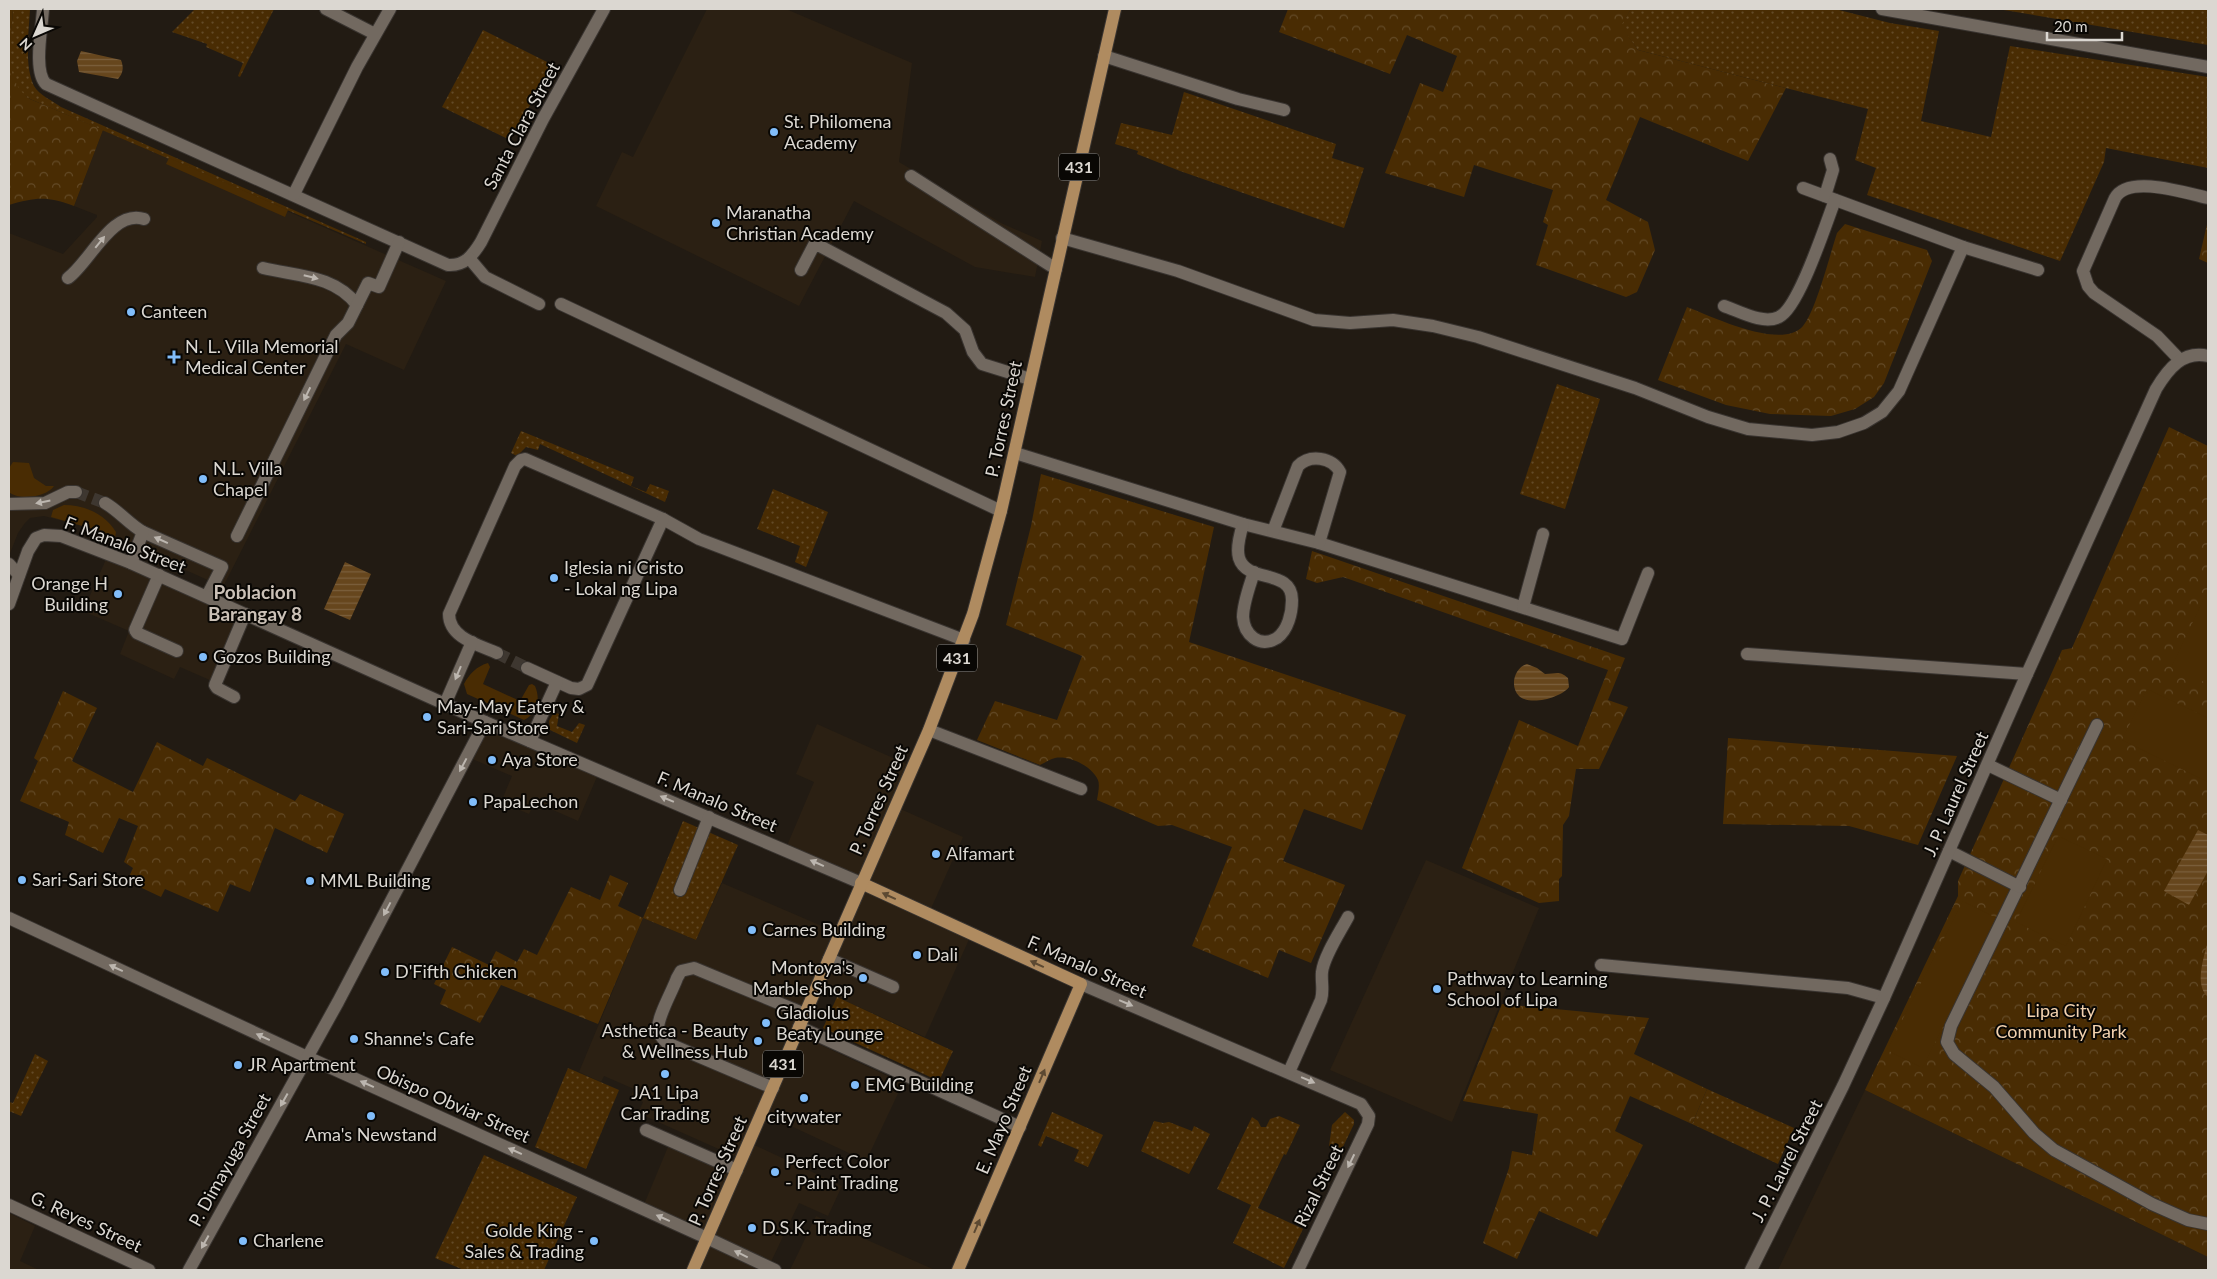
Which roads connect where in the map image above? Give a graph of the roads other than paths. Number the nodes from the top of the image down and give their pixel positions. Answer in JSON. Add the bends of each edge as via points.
{"nodes":[{"id":1,"x":43,"y":9,"type":"edge"},
{"id":2,"x":326,"y":9,"type":"edge"},
{"id":3,"x":390,"y":9,"type":"edge"},
{"id":4,"x":604,"y":9,"type":"edge"},
{"id":5,"x":1115,"y":9,"type":"edge"},
{"id":6,"x":1882,"y":9,"type":"edge"},
{"id":7,"x":375,"y":34,"type":"junction"},
{"id":8,"x":1104,"y":56,"type":"junction"},
{"id":9,"x":2208,"y":67,"type":"edge"},
{"id":10,"x":1284,"y":110,"type":"dead end"},
{"id":11,"x":1830,"y":159,"type":"dead end"},
{"id":12,"x":912,"y":176,"type":"dead end"},
{"id":13,"x":1803,"y":188,"type":"dead end"},
{"id":14,"x":294,"y":194,"type":"junction"},
{"id":15,"x":1830,"y":198,"type":"junction"},
{"id":16,"x":2208,"y":198,"type":"edge"},
{"id":17,"x":144,"y":219,"type":"dead end"},
{"id":18,"x":1062,"y":238,"type":"junction"},
{"id":19,"x":399,"y":242,"type":"junction"},
{"id":20,"x":1963,"y":247,"type":"junction"},
{"id":21,"x":469,"y":258,"type":"junction"},
{"id":22,"x":263,"y":268,"type":"dead end"},
{"id":23,"x":1056,"y":269,"type":"junction"},
{"id":24,"x":801,"y":270,"type":"dead end"},
{"id":25,"x":2038,"y":270,"type":"dead end"},
{"id":26,"x":68,"y":278,"type":"dead end"},
{"id":27,"x":539,"y":304,"type":"dead end"},
{"id":28,"x":561,"y":304,"type":"dead end"},
{"id":29,"x":357,"y":305,"type":"junction"},
{"id":30,"x":1724,"y":306,"type":"dead end"},
{"id":31,"x":2208,"y":356,"type":"edge"},
{"id":32,"x":2180,"y":360,"type":"junction"},
{"id":33,"x":1030,"y":379,"type":"junction"},
{"id":34,"x":1015,"y":453,"type":"junction"},
{"id":35,"x":76,"y":492,"type":"tunnel mouth"},
{"id":36,"x":105,"y":503,"type":"tunnel mouth"},
{"id":37,"x":9,"y":504,"type":"edge"},
{"id":38,"x":1001,"y":511,"type":"junction"},
{"id":39,"x":663,"y":520,"type":"junction"},
{"id":40,"x":1242,"y":524,"type":"junction"},
{"id":41,"x":1273,"y":531,"type":"junction"},
{"id":42,"x":143,"y":532,"type":"junction"},
{"id":43,"x":1543,"y":534,"type":"dead end"},
{"id":44,"x":237,"y":536,"type":"dead end"},
{"id":45,"x":1318,"y":543,"type":"junction"},
{"id":46,"x":131,"y":563,"type":"junction"},
{"id":47,"x":9,"y":564,"type":"edge"},
{"id":48,"x":1254,"y":572,"type":"junction"},
{"id":49,"x":1648,"y":573,"type":"dead end"},
{"id":50,"x":19,"y":575,"type":"junction"},
{"id":51,"x":159,"y":575,"type":"junction"},
{"id":52,"x":207,"y":596,"type":"junction"},
{"id":53,"x":9,"y":604,"type":"edge"},
{"id":54,"x":1523,"y":607,"type":"junction"},
{"id":55,"x":245,"y":614,"type":"junction"},
{"id":56,"x":964,"y":640,"type":"junction"},
{"id":57,"x":472,"y":642,"type":"junction"},
{"id":58,"x":177,"y":651,"type":"dead end"},
{"id":59,"x":497,"y":653,"type":"tunnel mouth"},
{"id":60,"x":1747,"y":654,"type":"dead end"},
{"id":61,"x":527,"y":668,"type":"tunnel mouth"},
{"id":62,"x":2027,"y":674,"type":"junction"},
{"id":63,"x":557,"y":682,"type":"junction"},
{"id":64,"x":234,"y":697,"type":"dead end"},
{"id":65,"x":445,"y":704,"type":"junction"},
{"id":66,"x":485,"y":722,"type":"junction"},
{"id":67,"x":2097,"y":725,"type":"dead end"},
{"id":68,"x":929,"y":730,"type":"junction"},
{"id":69,"x":530,"y":741,"type":"junction"},
{"id":70,"x":1988,"y":764,"type":"junction"},
{"id":71,"x":1081,"y":789,"type":"dead end"},
{"id":72,"x":2061,"y":800,"type":"junction"},
{"id":73,"x":709,"y":817,"type":"junction"},
{"id":74,"x":1950,"y":851,"type":"junction"},
{"id":75,"x":861,"y":883,"type":"junction"},
{"id":76,"x":2020,"y":887,"type":"junction"},
{"id":77,"x":680,"y":890,"type":"dead end"},
{"id":78,"x":1348,"y":917,"type":"dead end"},
{"id":79,"x":9,"y":918,"type":"edge"},
{"id":80,"x":829,"y":958,"type":"junction"},
{"id":81,"x":1601,"y":965,"type":"dead end"},
{"id":82,"x":1081,"y":984,"type":"junction"},
{"id":83,"x":893,"y":988,"type":"dead end"},
{"id":84,"x":1884,"y":998,"type":"junction"},
{"id":85,"x":805,"y":1014,"type":"junction"},
{"id":86,"x":799,"y":1027,"type":"junction"},
{"id":87,"x":307,"y":1057,"type":"junction"},
{"id":88,"x":1289,"y":1072,"type":"junction"},
{"id":89,"x":773,"y":1088,"type":"junction"},
{"id":90,"x":1368,"y":1116,"type":"joint"},
{"id":91,"x":1020,"y":1127,"type":"junction"},
{"id":92,"x":646,"y":1130,"type":"dead end"},
{"id":93,"x":737,"y":1170,"type":"junction"},
{"id":94,"x":9,"y":1204,"type":"edge"},
{"id":95,"x":2208,"y":1224,"type":"edge"},
{"id":96,"x":708,"y":1238,"type":"junction"},
{"id":97,"x":149,"y":1270,"type":"edge"},
{"id":98,"x":189,"y":1270,"type":"edge"},
{"id":99,"x":693,"y":1270,"type":"edge"},
{"id":100,"x":775,"y":1270,"type":"edge"},
{"id":101,"x":958,"y":1270,"type":"edge"},
{"id":102,"x":1298,"y":1270,"type":"edge"},
{"id":103,"x":1751,"y":1270,"type":"edge"}],
"edges":[{"from":1,"to":14,"type":"street","via":[[39,70],[46,84]]},
{"from":2,"to":7,"type":"street"},
{"from":3,"to":7,"type":"street"},
{"from":4,"to":21,"type":"street","name":"Santa Clara Street","via":[[491,225]]},
{"from":5,"to":8,"type":"main road","number":"431"},
{"from":6,"to":9,"type":"street"},
{"from":7,"to":14,"type":"street"},
{"from":8,"to":10,"type":"street","via":[[1238,99]]},
{"from":8,"to":18,"type":"main road","number":"431"},
{"from":11,"to":15,"type":"street","via":[[1833,170]]},
{"from":12,"to":23,"type":"street"},
{"from":13,"to":15,"type":"street"},
{"from":14,"to":19,"type":"street"},
{"from":15,"to":20,"type":"street"},
{"from":15,"to":30,"type":"street","via":[[1800,289],[1789,309],[1779,318],[1762,319]]},
{"from":16,"to":32,"type":"street","via":[[2136,186],[2123,189],[2114,198],[2083,271],[2084,279],[2094,293],[2157,336]]},
{"from":26,"to":17,"type":"street","one_way":true,"via":[[116,225],[129,218]]},
{"from":18,"to":20,"type":"street","via":[[1178,271],[1314,320],[1350,323],[1393,320],[1442,328],[1635,388],[1748,429],[1812,435],[1838,432],[1864,423],[1882,412],[1899,391]]},
{"from":18,"to":23,"type":"main road","number":"431"},
{"from":19,"to":21,"type":"street","via":[[448,265],[462,264]]},
{"from":19,"to":29,"type":"street","via":[[380,287],[368,283]]},
{"from":20,"to":25,"type":"street"},
{"from":21,"to":27,"type":"street","via":[[486,277]]},
{"from":22,"to":29,"type":"street","one_way":true,"via":[[326,282]]},
{"from":23,"to":33,"type":"main road","name":"P. Torres Street","number":"431"},
{"from":24,"to":33,"type":"street","via":[[814,245],[818,245],[946,313],[965,330],[972,352],[982,364]]},
{"from":28,"to":38,"type":"street"},
{"from":29,"to":44,"type":"street","one_way":true,"via":[[348,323],[336,335]]},
{"from":31,"to":32,"type":"street","via":[[2196,354]]},
{"from":32,"to":62,"type":"street","name":"J. P. Laurel Street","via":[[2156,389]]},
{"from":33,"to":34,"type":"main road","name":"P. Torres Street","number":"431"},
{"from":34,"to":38,"type":"main road","name":"P. Torres Street","number":"431"},
{"from":34,"to":40,"type":"street"},
{"from":35,"to":37,"type":"street","one_way":true,"via":[[68,492],[45,503]]},
{"from":36,"to":42,"type":"street"},
{"from":38,"to":56,"type":"main road","name":"P. Torres Street","number":"431"},
{"from":39,"to":56,"type":"street","via":[[769,567]]},
{"from":39,"to":57,"type":"street","via":[[532,461],[521,460],[515,466],[449,614],[452,628]]},
{"from":39,"to":63,"type":"street","via":[[589,681],[579,689]]},
{"from":40,"to":41,"type":"street"},
{"from":40,"to":48,"type":"street","via":[[1240,559],[1246,568]]},
{"from":41,"to":45,"type":"street"},
{"from":41,"to":45,"type":"street","via":[[1298,466],[1311,458],[1330,462],[1340,472]]},
{"from":42,"to":46,"type":"street"},
{"from":52,"to":42,"type":"street","one_way":true,"via":[[222,566]]},
{"from":43,"to":54,"type":"street"},
{"from":45,"to":54,"type":"street"},
{"from":46,"to":50,"type":"street","name":"F. Manalo Street","via":[[60,536],[44,535],[31,544]]},
{"from":46,"to":51,"type":"street","name":"F. Manalo Street"},
{"from":47,"to":50,"type":"street"},
{"from":48,"to":48,"type":"street","via":[[1243,616],[1246,631],[1261,642],[1276,638],[1285,629],[1292,612],[1292,594],[1288,584]]},
{"from":49,"to":54,"type":"street","via":[[1622,639]]},
{"from":50,"to":53,"type":"street"},
{"from":51,"to":52,"type":"street","name":"F. Manalo Street"},
{"from":51,"to":58,"type":"street","via":[[134,630]]},
{"from":52,"to":55,"type":"street","name":"F. Manalo Street"},
{"from":55,"to":64,"type":"street","via":[[215,685]]},
{"from":55,"to":65,"type":"street","name":"F. Manalo Street"},
{"from":56,"to":68,"type":"main road","name":"P. Torres Street","number":"431"},
{"from":57,"to":59,"type":"street"},
{"from":57,"to":65,"type":"street","one_way":true},
{"from":60,"to":62,"type":"street"},
{"from":61,"to":63,"type":"street"},
{"from":62,"to":70,"type":"street","name":"J. P. Laurel Street"},
{"from":63,"to":69,"type":"street"},
{"from":65,"to":66,"type":"street","name":"F. Manalo Street"},
{"from":66,"to":69,"type":"street","name":"F. Manalo Street"},
{"from":66,"to":87,"type":"street","name":"P. Dimayuga Street","one_way":true},
{"from":67,"to":72,"type":"street"},
{"from":68,"to":71,"type":"street"},
{"from":68,"to":75,"type":"main road","name":"P. Torres Street","number":"431"},
{"from":73,"to":69,"type":"street","name":"F. Manalo Street","one_way":true},
{"from":70,"to":72,"type":"street"},
{"from":70,"to":74,"type":"street","name":"J. P. Laurel Street"},
{"from":72,"to":76,"type":"street"},
{"from":75,"to":73,"type":"street","name":"F. Manalo Street","one_way":true},
{"from":73,"to":77,"type":"street"},
{"from":74,"to":76,"type":"street"},
{"from":74,"to":84,"type":"street","name":"J. P. Laurel Street"},
{"from":75,"to":80,"type":"main road","name":"P. Torres Street","number":"431"},
{"from":82,"to":75,"type":"main road","name":"F. Manalo Street","one_way":true},
{"from":76,"to":95,"type":"street","via":[[1952,1026],[1947,1042],[1950,1048],[1994,1087],[2034,1133],[2054,1150],[2152,1204],[2188,1220]]},
{"from":78,"to":88,"type":"street","via":[[1325,962],[1321,1000]]},
{"from":87,"to":79,"type":"street","name":"Obispo Obviar Street","one_way":true},
{"from":80,"to":83,"type":"street"},
{"from":80,"to":85,"type":"main road","name":"P. Torres Street","number":"431"},
{"from":81,"to":84,"type":"street","via":[[1848,988]]},
{"from":82,"to":88,"type":"street","name":"F. Manalo Street","one_way":true},
{"from":91,"to":82,"type":"main road","name":"E. Mayo Street","one_way":true},
{"from":84,"to":103,"type":"street","name":"J. P. Laurel Street"},
{"from":85,"to":86,"type":"main road","name":"P. Torres Street","number":"431"},
{"from":85,"to":89,"type":"street","via":[[694,968],[681,971],[677,978],[660,1021],[658,1030],[661,1037]]},
{"from":86,"to":89,"type":"main road","name":"P. Torres Street","number":"431"},
{"from":86,"to":91,"type":"street"},
{"from":96,"to":87,"type":"street","name":"Obispo Obviar Street","one_way":true},
{"from":87,"to":98,"type":"street","name":"P. Dimayuga Street","one_way":true},
{"from":88,"to":90,"type":"street","name":"F. Manalo Street","one_way":true,"via":[[1361,1104]]},
{"from":89,"to":93,"type":"main road","name":"P. Torres Street","number":"431"},
{"from":90,"to":102,"type":"street","name":"Rizal Street","one_way":true,"via":[[1368,1124]]},
{"from":101,"to":91,"type":"main road","name":"E. Mayo Street","one_way":true},
{"from":92,"to":93,"type":"street"},
{"from":93,"to":96,"type":"main road","name":"P. Torres Street","number":"431"},
{"from":94,"to":97,"type":"street","name":"G. Reyes Street"},
{"from":96,"to":99,"type":"main road","name":"P. Torres Street","number":"431"},
{"from":100,"to":96,"type":"street","name":"Obispo Obviar Street","one_way":true}]}
